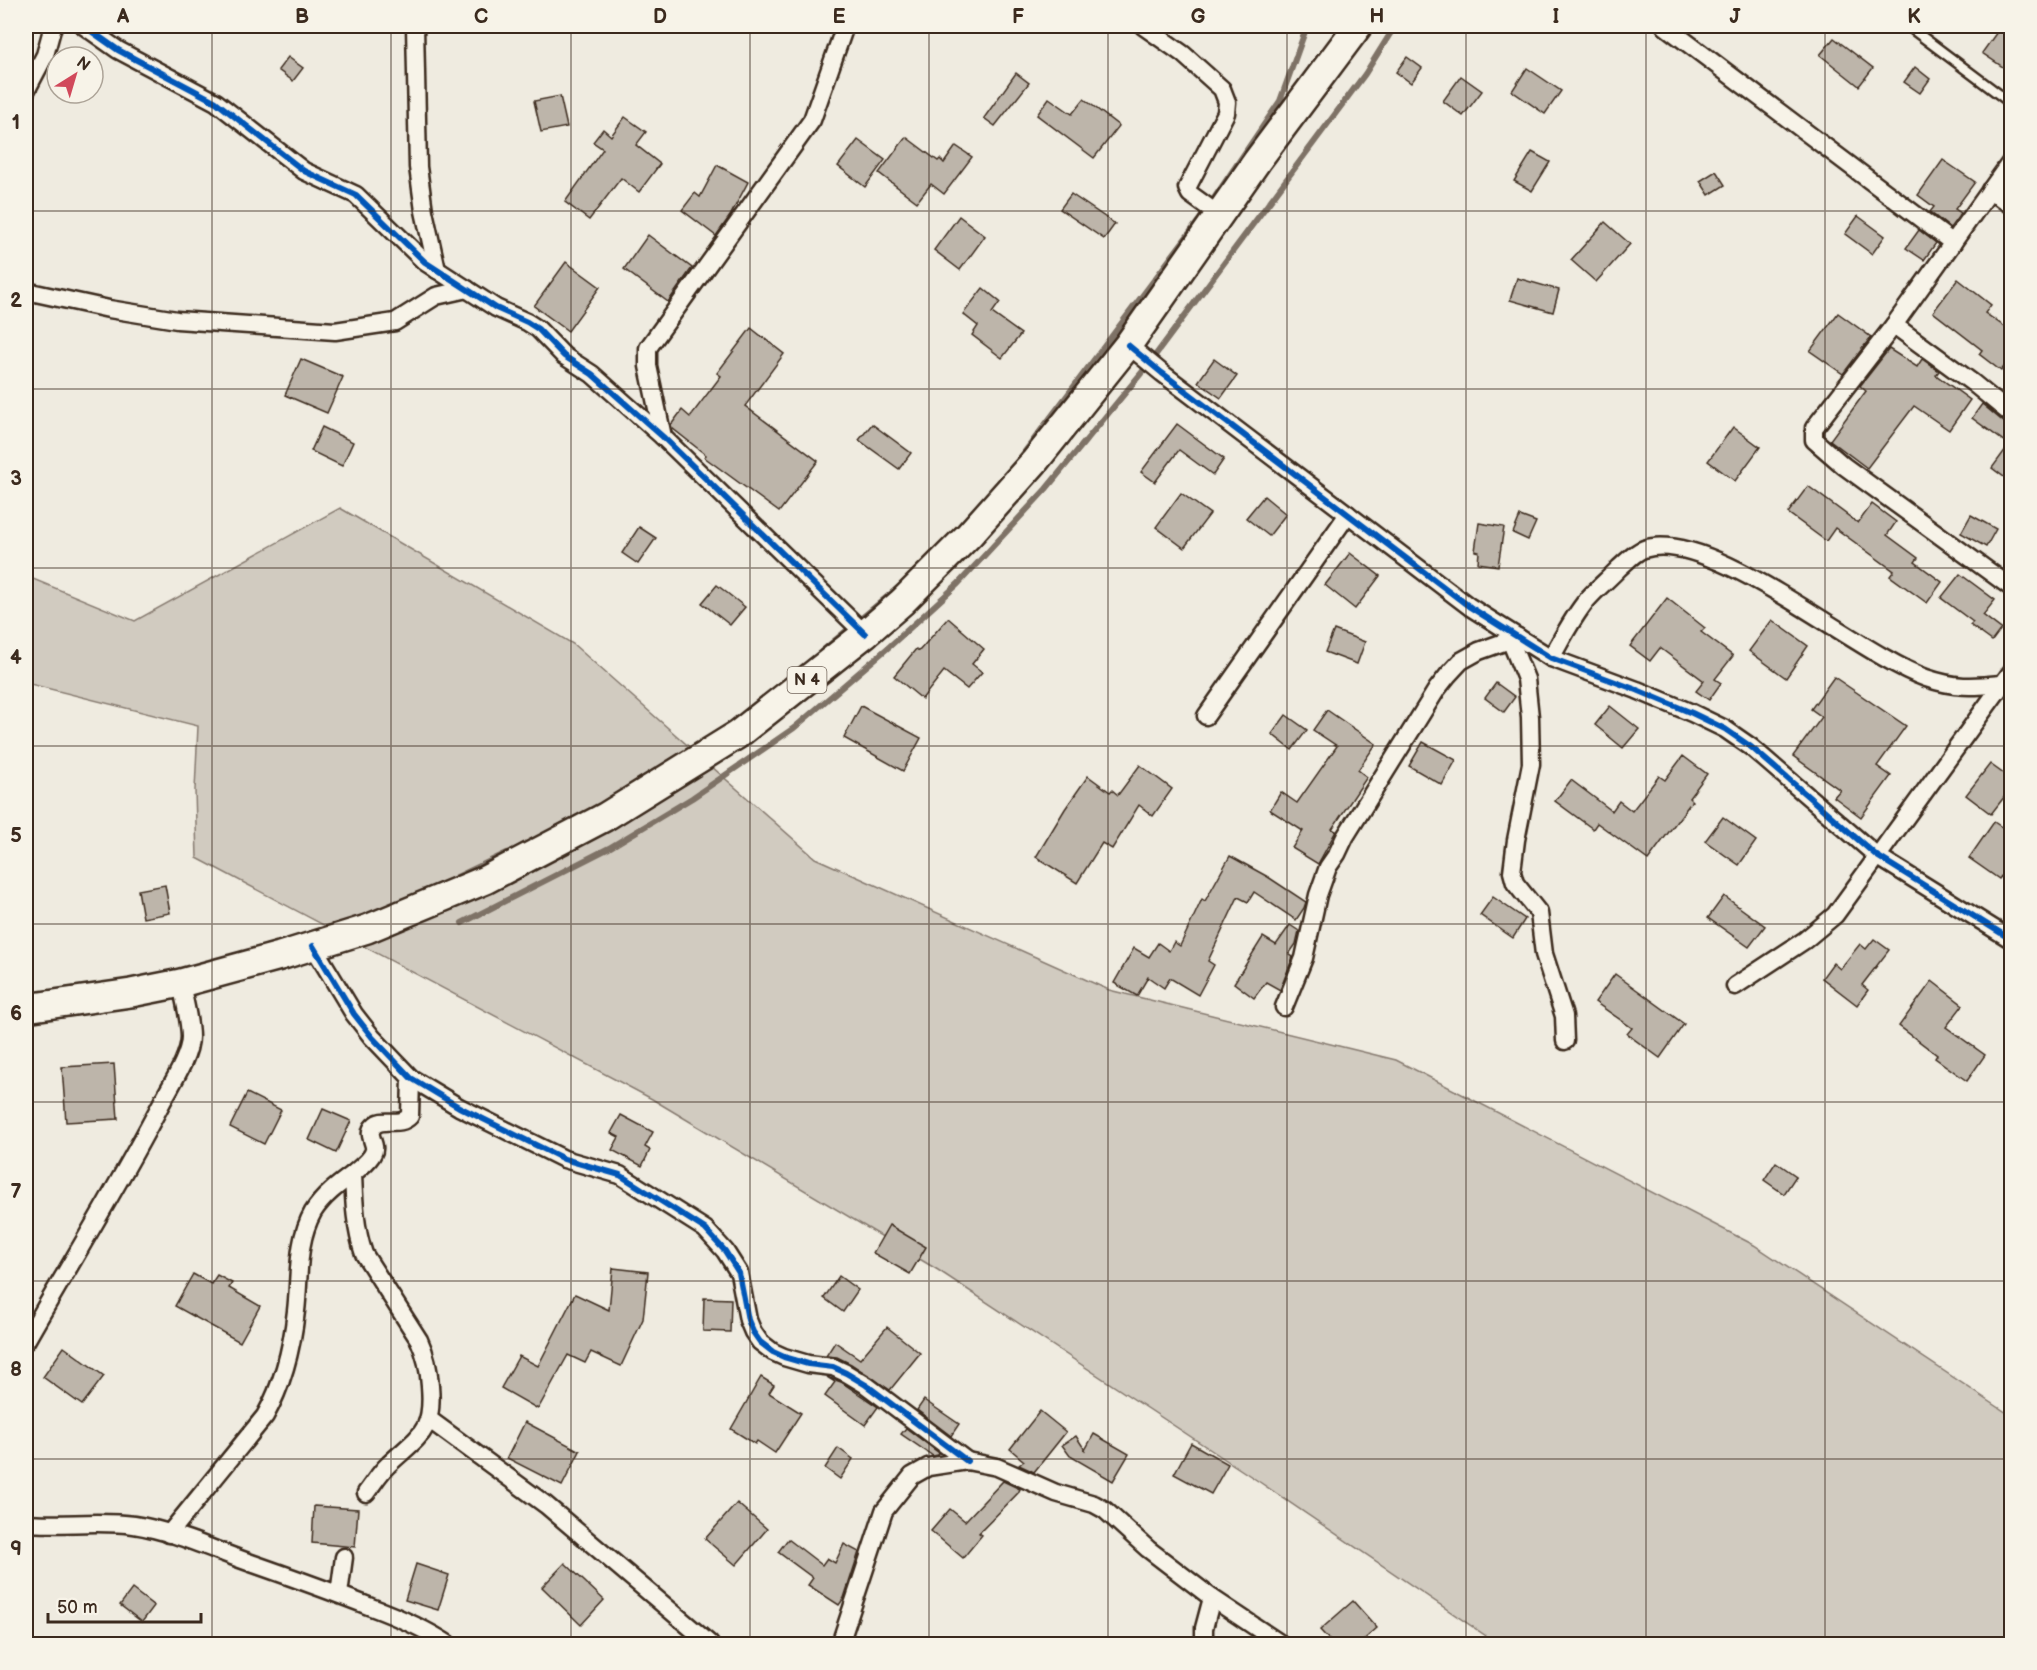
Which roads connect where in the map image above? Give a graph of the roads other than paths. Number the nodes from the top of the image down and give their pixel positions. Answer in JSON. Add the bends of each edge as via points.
{"nodes":[{"id":1,"x":53,"y":26,"type":"edge"},
{"id":2,"x":84,"y":26,"type":"edge"},
{"id":3,"x":415,"y":26,"type":"edge"},
{"id":4,"x":845,"y":26,"type":"edge"},
{"id":5,"x":1143,"y":26,"type":"edge"},
{"id":6,"x":1358,"y":26,"type":"edge"},
{"id":7,"x":1665,"y":26,"type":"edge"},
{"id":8,"x":1908,"y":26,"type":"edge"},
{"id":9,"x":26,"y":91,"type":"edge"},
{"id":10,"x":2012,"y":104,"type":"edge"},
{"id":11,"x":2012,"y":160,"type":"edge"},
{"id":12,"x":1990,"y":190,"type":"junction"},
{"id":13,"x":2012,"y":206,"type":"edge"},
{"id":14,"x":1219,"y":215,"type":"junction"},
{"id":15,"x":1953,"y":243,"type":"junction"},
{"id":16,"x":437,"y":270,"type":"junction"},
{"id":17,"x":467,"y":290,"type":"junction"},
{"id":18,"x":26,"y":291,"type":"edge"},
{"id":19,"x":1894,"y":325,"type":"junction"},
{"id":20,"x":1128,"y":345,"type":"junction"},
{"id":21,"x":2012,"y":415,"type":"edge"},
{"id":22,"x":663,"y":437,"type":"junction"},
{"id":23,"x":1348,"y":514,"type":"junction"},
{"id":24,"x":2012,"y":588,"type":"edge"},
{"id":25,"x":866,"y":634,"type":"junction"},
{"id":26,"x":1514,"y":639,"type":"junction"},
{"id":27,"x":1551,"y":658,"type":"junction"},
{"id":28,"x":2007,"y":677,"type":"edge"},
{"id":29,"x":1206,"y":716,"type":"dead end"},
{"id":30,"x":1877,"y":856,"type":"junction"},
{"id":31,"x":2012,"y":940,"type":"edge"},
{"id":32,"x":313,"y":946,"type":"junction"},
{"id":33,"x":181,"y":983,"type":"junction"},
{"id":34,"x":1735,"y":986,"type":"dead end"},
{"id":35,"x":1284,"y":1007,"type":"dead end"},
{"id":36,"x":26,"y":1008,"type":"edge"},
{"id":37,"x":1565,"y":1041,"type":"dead end"},
{"id":38,"x":411,"y":1078,"type":"junction"},
{"id":39,"x":352,"y":1174,"type":"junction"},
{"id":40,"x":26,"y":1341,"type":"edge"},
{"id":41,"x":430,"y":1420,"type":"junction"},
{"id":42,"x":967,"y":1461,"type":"junction"},
{"id":43,"x":366,"y":1493,"type":"dead end"},
{"id":44,"x":26,"y":1523,"type":"edge"},
{"id":45,"x":169,"y":1534,"type":"junction"},
{"id":46,"x":344,"y":1557,"type":"dead end"},
{"id":47,"x":339,"y":1594,"type":"junction"},
{"id":48,"x":1212,"y":1598,"type":"junction"},
{"id":49,"x":448,"y":1644,"type":"edge"},
{"id":50,"x":710,"y":1644,"type":"edge"},
{"id":51,"x":840,"y":1644,"type":"edge"},
{"id":52,"x":1204,"y":1644,"type":"edge"},
{"id":53,"x":1281,"y":1644,"type":"edge"}],
"edges":[{"from":1,"to":9,"type":"street","via":[[45,54]]},
{"from":2,"to":16,"type":"street","via":[[118,50],[216,102],[304,171],[356,195]]},
{"from":3,"to":16,"type":"street","via":[[418,167]]},
{"from":4,"to":22,"type":"street","via":[[812,120],[648,348]]},
{"from":5,"to":14,"type":"street","via":[[1183,54],[1222,90],[1227,102],[1226,113],[1187,188]]},
{"from":6,"to":14,"type":"highway","number":"N 4"},
{"from":7,"to":15,"type":"street"},
{"from":8,"to":10,"type":"lane"},
{"from":11,"to":12,"type":"street"},
{"from":12,"to":13,"type":"street"},
{"from":12,"to":15,"type":"street"},
{"from":14,"to":20,"type":"highway","number":"N 4"},
{"from":15,"to":19,"type":"street"},
{"from":16,"to":17,"type":"street"},
{"from":17,"to":18,"type":"street","via":[[436,296],[395,322],[321,331],[177,320]]},
{"from":17,"to":22,"type":"street","via":[[538,329],[564,356],[592,374]]},
{"from":19,"to":21,"type":"street"},
{"from":19,"to":24,"type":"street","via":[[1814,428],[1814,440]]},
{"from":20,"to":23,"type":"street"},
{"from":20,"to":25,"type":"highway","number":"N 4","via":[[1035,461],[969,535]]},
{"from":22,"to":25,"type":"street"},
{"from":23,"to":26,"type":"street"},
{"from":23,"to":29,"type":"street"},
{"from":25,"to":32,"type":"highway","number":"N 4","via":[[737,735],[605,817],[485,880],[367,929]]},
{"from":26,"to":27,"type":"street"},
{"from":26,"to":35,"type":"street","via":[[1461,661],[1437,689],[1328,867],[1304,958]]},
{"from":26,"to":37,"type":"street","via":[[1526,679],[1531,765],[1512,872],[1515,884],[1539,913],[1544,954],[1564,1016]]},
{"from":27,"to":28,"type":"street","via":[[1579,610],[1629,559],[1643,549],[1685,548],[1781,593],[1856,642],[1925,677],[1964,687]]},
{"from":27,"to":30,"type":"street","via":[[1725,729]]},
{"from":28,"to":30,"type":"street"},
{"from":30,"to":31,"type":"street"},
{"from":30,"to":34,"type":"street","via":[[1835,915],[1805,940]]},
{"from":32,"to":33,"type":"highway","number":"N 4"},
{"from":32,"to":38,"type":"street","via":[[354,1014]]},
{"from":33,"to":36,"type":"highway","number":"N 4"},
{"from":33,"to":40,"type":"street","via":[[190,1038],[181,1066],[141,1144]]},
{"from":38,"to":39,"type":"street","via":[[410,1116],[402,1122],[374,1126],[370,1133],[372,1155]]},
{"from":38,"to":42,"type":"street","via":[[564,1159],[620,1175],[705,1229],[726,1251],[739,1273],[748,1320],[760,1342],[784,1357],[846,1373]]},
{"from":39,"to":41,"type":"street","via":[[364,1254],[426,1353]]},
{"from":39,"to":45,"type":"street","via":[[321,1201],[304,1235],[296,1313],[285,1372],[273,1402]]},
{"from":41,"to":43,"type":"street","via":[[415,1442],[387,1466]]},
{"from":41,"to":50,"type":"street","via":[[546,1505]]},
{"from":42,"to":48,"type":"street","via":[[998,1467],[1105,1510]]},
{"from":42,"to":51,"type":"street","via":[[928,1467],[912,1476],[884,1511]]},
{"from":44,"to":45,"type":"street","via":[[120,1524]]},
{"from":45,"to":47,"type":"street"},
{"from":46,"to":47,"type":"street"},
{"from":47,"to":49,"type":"street","via":[[421,1627]]},
{"from":48,"to":52,"type":"street"},
{"from":48,"to":53,"type":"street"}]}
